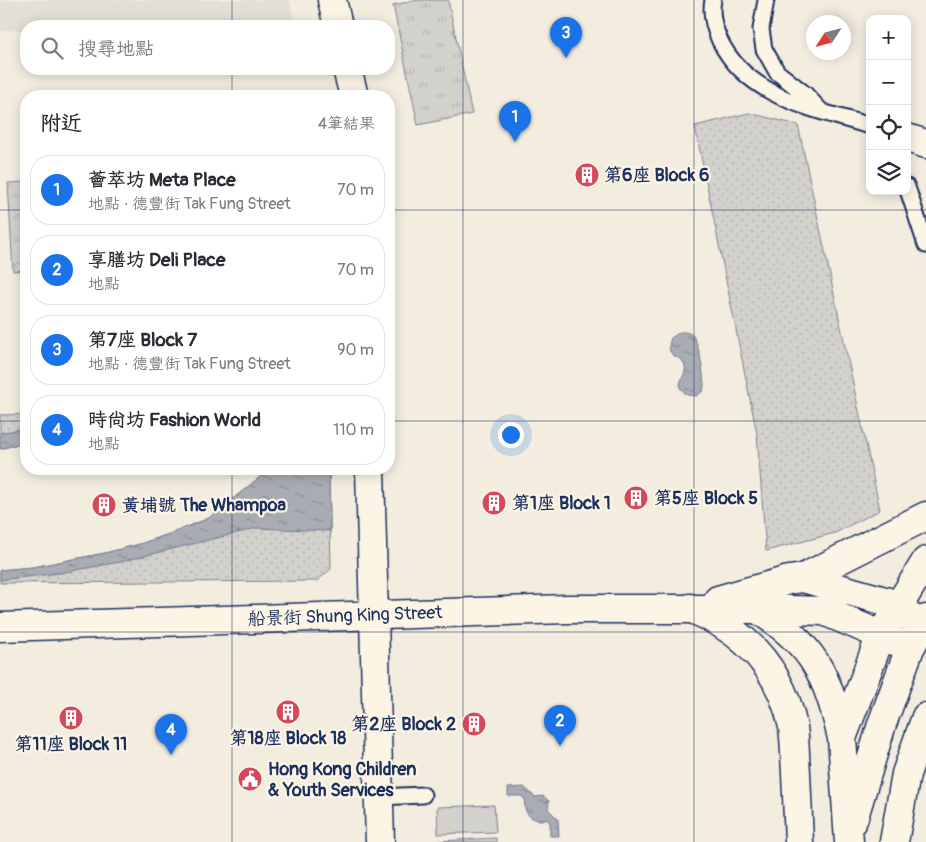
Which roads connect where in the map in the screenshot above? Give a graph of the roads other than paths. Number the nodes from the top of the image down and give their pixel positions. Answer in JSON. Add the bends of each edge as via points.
{"nodes":[{"id":1,"x":332,"y":0,"type":"edge"},
{"id":2,"x":713,"y":0,"type":"edge"},
{"id":3,"x":766,"y":0,"type":"edge"},
{"id":4,"x":337,"y":20,"type":"edge"},
{"id":5,"x":349,"y":75,"type":"edge"},
{"id":6,"x":352,"y":90,"type":"edge"},
{"id":7,"x":820,"y":110,"type":"junction"},
{"id":8,"x":866,"y":125,"type":"edge"},
{"id":9,"x":911,"y":139,"type":"edge"},
{"id":10,"x":926,"y":144,"type":"edge"},
{"id":11,"x":910,"y":195,"type":"edge"},
{"id":12,"x":926,"y":245,"type":"edge"},
{"id":13,"x":370,"y":475,"type":"edge"},
{"id":14,"x":926,"y":516,"type":"edge"},
{"id":15,"x":926,"y":561,"type":"edge"},
{"id":16,"x":803,"y":578,"type":"junction"},
{"id":17,"x":899,"y":605,"type":"junction"},
{"id":18,"x":690,"y":608,"type":"junction"},
{"id":19,"x":757,"y":609,"type":"junction"},
{"id":20,"x":374,"y":616,"type":"junction"},
{"id":21,"x":0,"y":627,"type":"edge"},
{"id":22,"x":920,"y":635,"type":"edge"},
{"id":23,"x":881,"y":636,"type":"junction"},
{"id":24,"x":926,"y":717,"type":"edge"},
{"id":25,"x":842,"y":738,"type":"junction"},
{"id":26,"x":423,"y":795,"type":"dead end"},
{"id":27,"x":379,"y":796,"type":"junction"},
{"id":28,"x":849,"y":838,"type":"edge"},
{"id":29,"x":380,"y":842,"type":"edge"},
{"id":30,"x":799,"y":842,"type":"edge"},
{"id":31,"x":894,"y":842,"type":"edge"}],
"edges":[{"from":1,"to":4,"type":"street"},
{"from":2,"to":7,"type":"lane","via":[[714,29],[723,47],[748,77],[787,100]]},
{"from":3,"to":7,"type":"lane","via":[[761,29],[764,49],[777,72]]},
{"from":5,"to":6,"type":"street"},
{"from":7,"to":8,"type":"lane"},
{"from":9,"to":10,"type":"street"},
{"from":11,"to":12,"type":"lane"},
{"from":13,"to":20,"type":"street"},
{"from":14,"to":16,"type":"street"},
{"from":15,"to":17,"type":"street"},
{"from":16,"to":17,"type":"street"},
{"from":16,"to":18,"type":"street","name":"船景街 Shung King Street"},
{"from":17,"to":22,"type":"street"},
{"from":17,"to":23,"type":"street"},
{"from":18,"to":19,"type":"street","name":"船景街 Shung King Street"},
{"from":18,"to":20,"type":"street","name":"船景街 Shung King Street"},
{"from":18,"to":30,"type":"street","via":[[711,616],[743,639],[777,682],[793,728]]},
{"from":19,"to":23,"type":"street","name":"船景街 Shung King Street","via":[[824,612]]},
{"from":19,"to":25,"type":"street","via":[[778,622],[813,659],[824,677]]},
{"from":20,"to":21,"type":"street","name":"船景街 Shung King Street"},
{"from":20,"to":27,"type":"street"},
{"from":22,"to":23,"type":"street","name":"船景街 Shung King Street"},
{"from":22,"to":28,"type":"street","via":[[882,724]]},
{"from":23,"to":25,"type":"street"},
{"from":24,"to":31,"type":"street","via":[[906,774]]},
{"from":25,"to":28,"type":"street"},
{"from":26,"to":27,"type":"lane"},
{"from":27,"to":29,"type":"street"}]}
